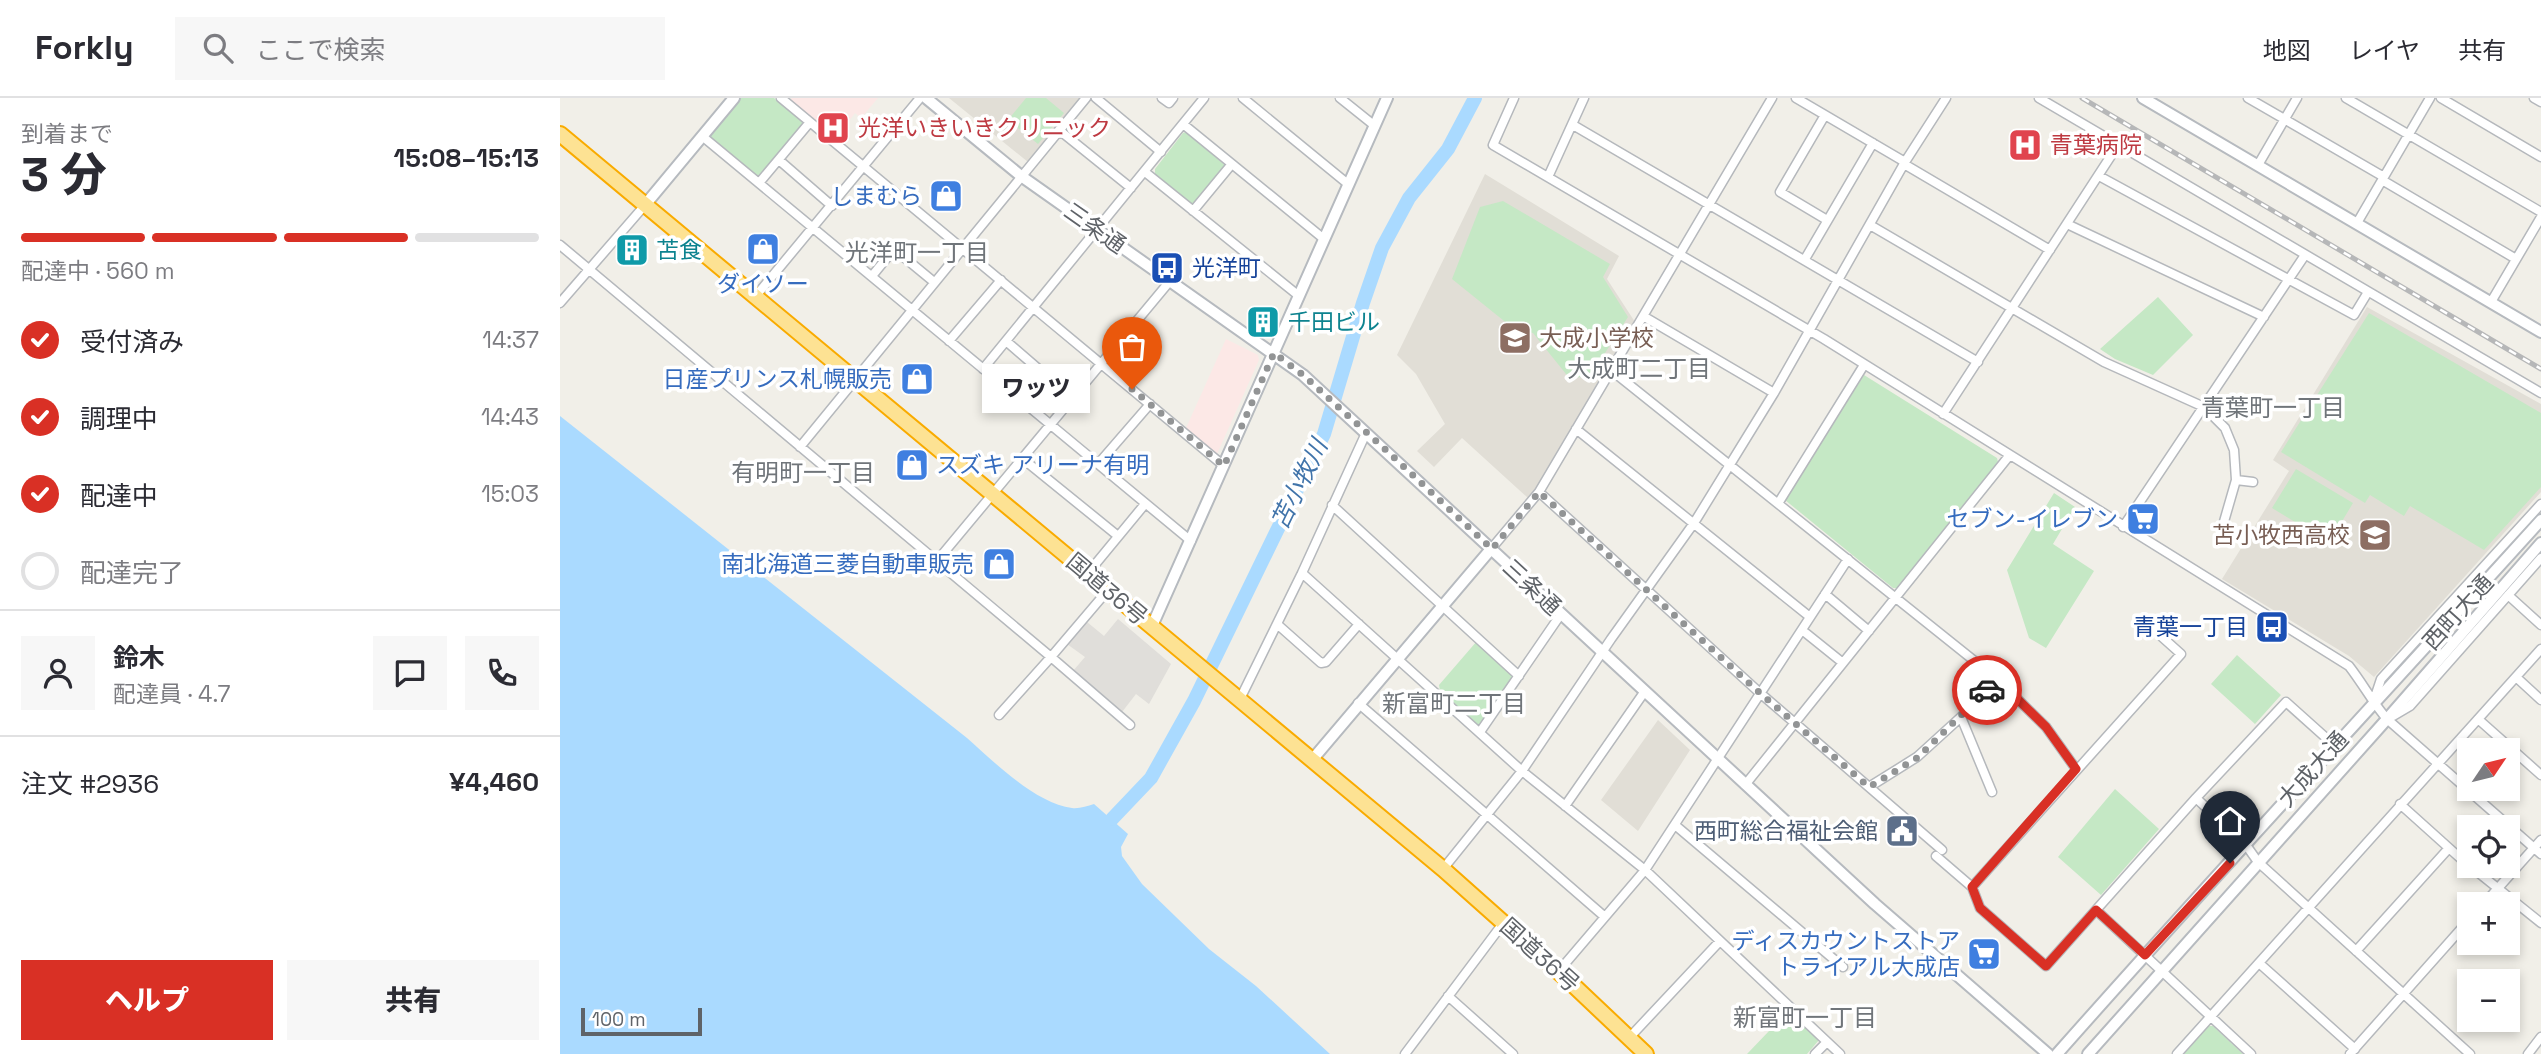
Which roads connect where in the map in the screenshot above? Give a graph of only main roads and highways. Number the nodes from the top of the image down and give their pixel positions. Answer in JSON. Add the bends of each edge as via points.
{"nodes":[{"id":1,"x":560,"y":134,"type":"edge"},
{"id":2,"x":1646,"y":1054,"type":"edge"}],
"edges":[{"from":1,"to":2,"type":"highway","name":"国道36号","via":[[1443,869]]}]}
